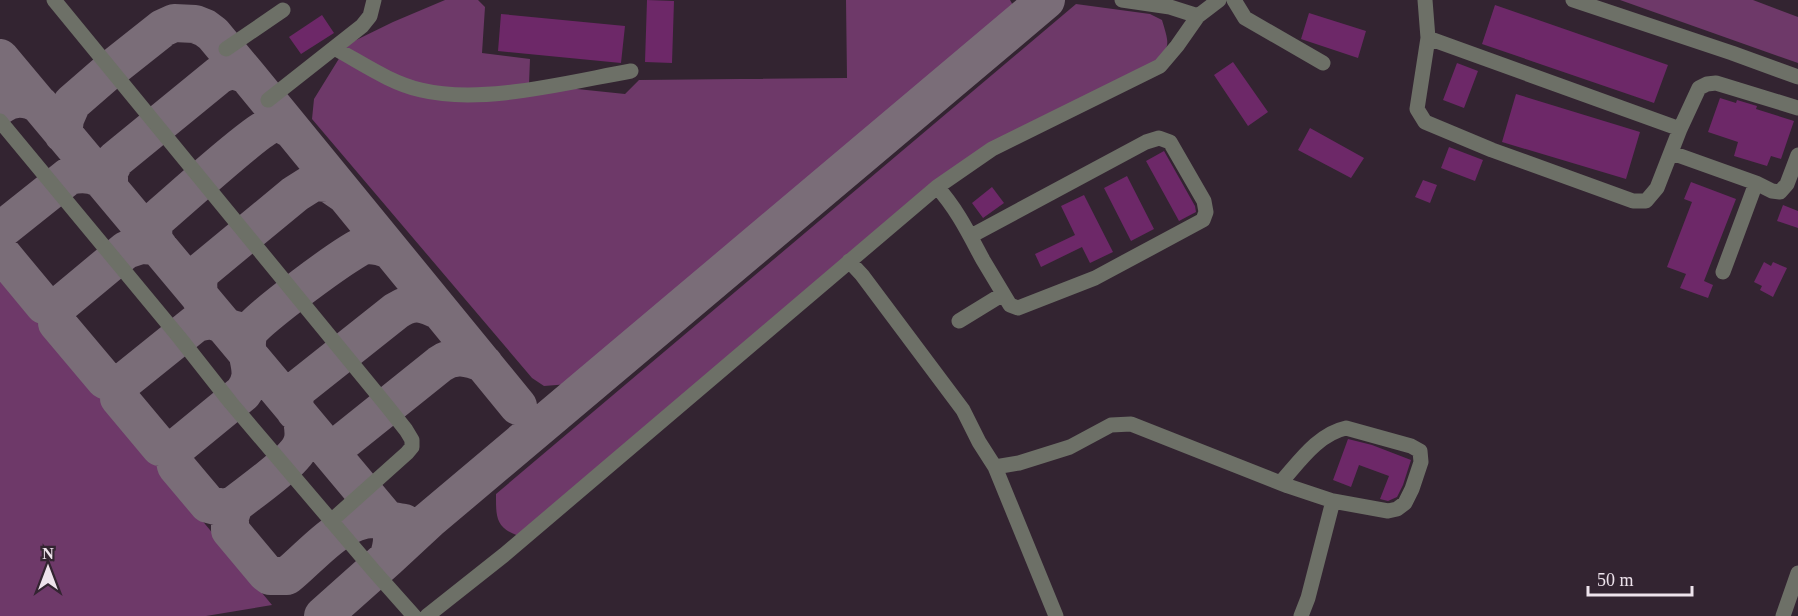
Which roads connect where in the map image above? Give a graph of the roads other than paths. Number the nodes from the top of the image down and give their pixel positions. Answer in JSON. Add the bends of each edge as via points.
{"nodes":[{"id":1,"x":54,"y":0,"type":"edge"},
{"id":2,"x":374,"y":0,"type":"edge"},
{"id":3,"x":1122,"y":0,"type":"edge"},
{"id":4,"x":1219,"y":0,"type":"edge"},
{"id":5,"x":1234,"y":0,"type":"edge"},
{"id":6,"x":1425,"y":0,"type":"edge"},
{"id":7,"x":1573,"y":0,"type":"edge"},
{"id":8,"x":283,"y":10,"type":"dead end"},
{"id":9,"x":1198,"y":16,"type":"junction"},
{"id":10,"x":1428,"y":38,"type":"junction"},
{"id":11,"x":334,"y":48,"type":"junction"},
{"id":12,"x":226,"y":49,"type":"dead end"},
{"id":13,"x":1323,"y":63,"type":"dead end"},
{"id":14,"x":631,"y":71,"type":"dead end"},
{"id":15,"x":1798,"y":77,"type":"edge"},
{"id":16,"x":268,"y":100,"type":"dead end"},
{"id":17,"x":1798,"y":108,"type":"edge"},
{"id":18,"x":0,"y":121,"type":"edge"},
{"id":19,"x":1680,"y":129,"type":"junction"},
{"id":20,"x":1672,"y":153,"type":"junction"},
{"id":21,"x":1798,"y":155,"type":"edge"},
{"id":22,"x":1756,"y":183,"type":"junction"},
{"id":23,"x":937,"y":187,"type":"junction"},
{"id":24,"x":971,"y":236,"type":"junction"},
{"id":25,"x":849,"y":261,"type":"junction"},
{"id":26,"x":1723,"y":272,"type":"dead end"},
{"id":27,"x":1003,"y":294,"type":"junction"},
{"id":28,"x":959,"y":321,"type":"dead end"},
{"id":29,"x":995,"y":467,"type":"junction"},
{"id":30,"x":1281,"y":482,"type":"junction"},
{"id":31,"x":1333,"y":501,"type":"junction"},
{"id":32,"x":331,"y":521,"type":"junction"},
{"id":33,"x":1798,"y":573,"type":"edge"},
{"id":34,"x":414,"y":616,"type":"edge"},
{"id":35,"x":427,"y":616,"type":"edge"},
{"id":36,"x":1056,"y":616,"type":"edge"},
{"id":37,"x":1301,"y":616,"type":"edge"},
{"id":38,"x":1783,"y":616,"type":"edge"}],
"edges":[{"from":1,"to":32,"type":"lane","via":[[412,440],[407,453]]},
{"from":2,"to":11,"type":"lane","via":[[366,21]]},
{"from":3,"to":9,"type":"lane","via":[[1170,7]]},
{"from":4,"to":9,"type":"lane"},
{"from":5,"to":13,"type":"lane","via":[[1245,18]]},
{"from":6,"to":10,"type":"lane"},
{"from":7,"to":15,"type":"lane"},
{"from":8,"to":12,"type":"lane"},
{"from":9,"to":23,"type":"lane","via":[[1160,66],[992,149]]},
{"from":10,"to":19,"type":"lane"},
{"from":10,"to":20,"type":"lane","via":[[1417,109],[1425,122],[1632,201],[1646,201],[1657,188]]},
{"from":11,"to":14,"type":"lane","via":[[410,86],[460,95],[513,91]]},
{"from":11,"to":16,"type":"lane"},
{"from":17,"to":19,"type":"lane","via":[[1716,83],[1707,84],[1699,88]]},
{"from":18,"to":32,"type":"lane"},
{"from":19,"to":20,"type":"lane"},
{"from":20,"to":22,"type":"lane"},
{"from":21,"to":22,"type":"lane","via":[[1780,192]]},
{"from":22,"to":26,"type":"lane"},
{"from":23,"to":24,"type":"lane"},
{"from":23,"to":25,"type":"lane"},
{"from":24,"to":27,"type":"lane"},
{"from":24,"to":27,"type":"lane","via":[[1159,138],[1170,142],[1204,201],[1203,220],[1095,278],[1018,308],[1010,305]]},
{"from":25,"to":29,"type":"lane","via":[[963,410]]},
{"from":25,"to":35,"type":"lane"},
{"from":27,"to":28,"type":"lane"},
{"from":29,"to":30,"type":"lane","via":[[1070,447],[1111,425],[1131,424]]},
{"from":29,"to":36,"type":"lane"},
{"from":30,"to":31,"type":"lane"},
{"from":30,"to":31,"type":"lane","via":[[1335,430],[1346,428],[1420,451],[1421,462],[1412,489],[1397,509],[1388,511]]},
{"from":31,"to":37,"type":"lane"},
{"from":32,"to":34,"type":"lane"},
{"from":33,"to":38,"type":"lane"}]}
